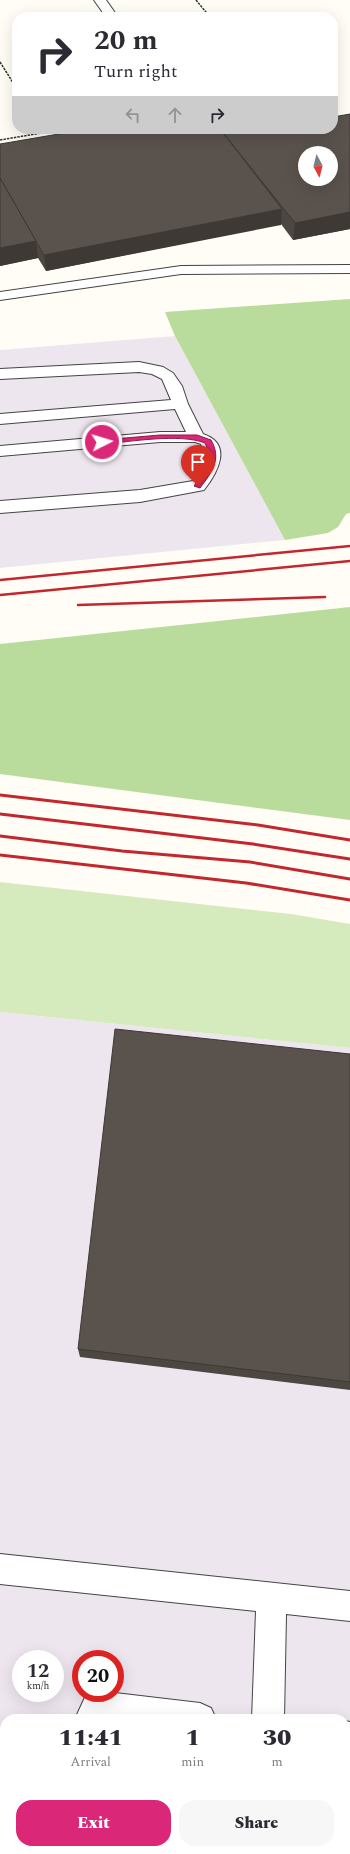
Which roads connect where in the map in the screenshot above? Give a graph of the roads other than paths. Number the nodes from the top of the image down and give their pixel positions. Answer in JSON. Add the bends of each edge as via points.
{"nodes":[{"id":1,"x":100,"y":0,"type":"edge"},
{"id":2,"x":108,"y":12,"type":"edge"},
{"id":3,"x":350,"y":269,"type":"edge"},
{"id":4,"x":0,"y":296,"type":"edge"},
{"id":5,"x":0,"y":374,"type":"edge"},
{"id":6,"x":180,"y":404,"type":"junction"},
{"id":7,"x":0,"y":419,"type":"edge"},
{"id":8,"x":197,"y":437,"type":"junction"},
{"id":9,"x":0,"y":451,"type":"edge"},
{"id":10,"x":0,"y":507,"type":"edge"},
{"id":11,"x":0,"y":1569,"type":"edge"},
{"id":12,"x":271,"y":1597,"type":"junction"},
{"id":13,"x":350,"y":1606,"type":"edge"},
{"id":14,"x":93,"y":1714,"type":"edge"},
{"id":15,"x":160,"y":1714,"type":"edge"},
{"id":16,"x":268,"y":1714,"type":"edge"}],
"edges":[{"from":1,"to":2,"type":"lane"},
{"from":3,"to":4,"type":"lane","via":[[181,270]]},
{"from":5,"to":6,"type":"lane","via":[[139,367],[159,370],[173,381]]},
{"from":6,"to":7,"type":"lane"},
{"from":6,"to":8,"type":"lane"},
{"from":8,"to":9,"type":"lane","via":[[160,437]]},
{"from":8,"to":10,"type":"lane","via":[[208,441],[213,452],[210,471],[198,486],[140,496]]},
{"from":11,"to":12,"type":"lane"},
{"from":12,"to":13,"type":"lane"},
{"from":12,"to":16,"type":"lane"},
{"from":14,"to":15,"type":"lane","via":[[97,1706]]}]}
